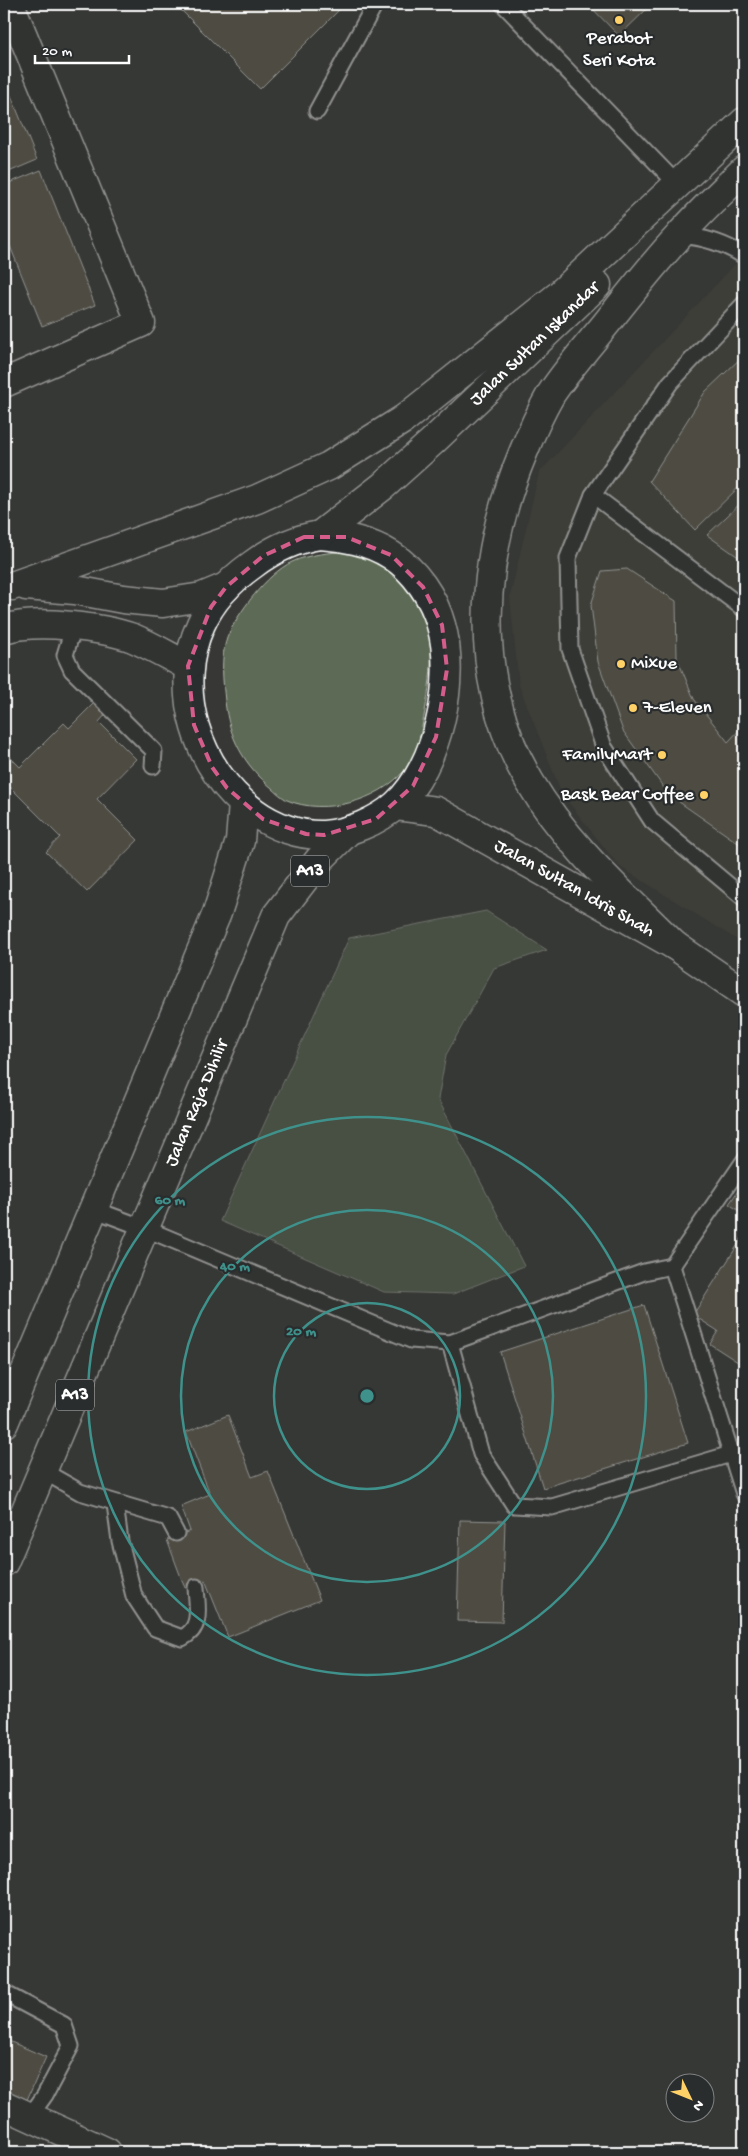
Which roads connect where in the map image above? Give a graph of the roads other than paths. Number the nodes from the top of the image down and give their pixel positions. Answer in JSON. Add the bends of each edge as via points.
{"nodes":[{"id":1,"x":10,"y":4,"type":"edge"},
{"id":2,"x":375,"y":4,"type":"edge"},
{"id":3,"x":503,"y":4,"type":"edge"},
{"id":4,"x":317,"y":111,"type":"dead end"},
{"id":5,"x":744,"y":122,"type":"edge"},
{"id":6,"x":744,"y":146,"type":"edge"},
{"id":7,"x":740,"y":181,"type":"edge"},
{"id":8,"x":678,"y":185,"type":"junction"},
{"id":9,"x":680,"y":234,"type":"junction"},
{"id":10,"x":744,"y":256,"type":"edge"},
{"id":11,"x":744,"y":304,"type":"edge"},
{"id":12,"x":4,"y":383,"type":"edge"},
{"id":13,"x":593,"y":495,"type":"junction"},
{"id":14,"x":320,"y":535,"type":"junction"},
{"id":15,"x":8,"y":587,"type":"edge"},
{"id":16,"x":226,"y":587,"type":"junction"},
{"id":17,"x":744,"y":609,"type":"edge"},
{"id":18,"x":74,"y":625,"type":"junction"},
{"id":19,"x":4,"y":628,"type":"edge"},
{"id":20,"x":188,"y":666,"type":"junction"},
{"id":21,"x":153,"y":766,"type":"dead end"},
{"id":22,"x":243,"y":804,"type":"junction"},
{"id":23,"x":396,"y":806,"type":"junction"},
{"id":24,"x":349,"y":830,"type":"junction"},
{"id":25,"x":744,"y":898,"type":"edge"},
{"id":26,"x":674,"y":945,"type":"junction"},
{"id":27,"x":744,"y":993,"type":"edge"},
{"id":28,"x":744,"y":1161,"type":"edge"},
{"id":29,"x":93,"y":1209,"type":"junction"},
{"id":30,"x":144,"y":1228,"type":"junction"},
{"id":31,"x":672,"y":1266,"type":"junction"},
{"id":32,"x":450,"y":1343,"type":"junction"},
{"id":33,"x":7,"y":1407,"type":"edge"},
{"id":34,"x":731,"y":1454,"type":"junction"},
{"id":35,"x":43,"y":1470,"type":"junction"},
{"id":36,"x":744,"y":1494,"type":"edge"},
{"id":37,"x":115,"y":1504,"type":"junction"},
{"id":38,"x":176,"y":1533,"type":"dead end"},
{"id":39,"x":4,"y":1562,"type":"edge"},
{"id":40,"x":196,"y":1587,"type":"dead end"},
{"id":41,"x":4,"y":1993,"type":"edge"},
{"id":42,"x":4,"y":2105,"type":"edge"},
{"id":43,"x":30,"y":2116,"type":"junction"},
{"id":44,"x":107,"y":2152,"type":"edge"}],
"edges":[{"from":1,"to":12,"type":"main road","via":[[141,323]]},
{"from":2,"to":4,"type":"lane"},
{"from":3,"to":8,"type":"lane"},
{"from":5,"to":8,"type":"main road"},
{"from":6,"to":14,"type":"main road","name":"Jalan Sultan Iskandar","via":[[432,442],[383,486]]},
{"from":7,"to":9,"type":"main road"},
{"from":8,"to":15,"type":"main road","via":[[558,296],[505,340],[404,420],[329,466],[257,499]]},
{"from":9,"to":10,"type":"lane","via":[[705,238]]},
{"from":9,"to":26,"type":"main road","via":[[587,346],[551,394],[538,419],[512,478],[503,508],[493,547],[486,615],[496,704],[512,748],[530,783],[587,857]]},
{"from":11,"to":13,"type":"lane","via":[[670,383]]},
{"from":13,"to":17,"type":"lane"},
{"from":13,"to":25,"type":"lane","via":[[568,558],[570,649],[604,746],[652,821]]},
{"from":14,"to":16,"type":"main road","via":[[304,537],[263,556]]},
{"from":14,"to":23,"type":"main road","via":[[346,537],[391,555],[424,587],[442,625],[447,669],[441,718],[425,767]]},
{"from":15,"to":16,"type":"main road","via":[[75,590],[163,603],[202,597]]},
{"from":16,"to":20,"type":"main road","via":[[201,624]]},
{"from":18,"to":19,"type":"main road","via":[[14,625]]},
{"from":18,"to":20,"type":"main road","via":[[133,638]]},
{"from":18,"to":21,"type":"lane","via":[[66,655],[72,670],[154,751]]},
{"from":20,"to":22,"type":"main road","via":[[190,703],[202,747],[212,768]]},
{"from":22,"to":24,"type":"main road","via":[[269,822],[306,834],[324,835]]},
{"from":22,"to":29,"type":"main road","via":[[240,841],[217,913]]},
{"from":23,"to":24,"type":"main road"},
{"from":23,"to":26,"type":"main road","name":"Jalan Sultan Idris Shah","via":[[436,811]]},
{"from":24,"to":30,"type":"main road","name":"Jalan Raja Dihilir","number":"A13","via":[[319,860],[276,916]]},
{"from":26,"to":27,"type":"main road","name":"Jalan Sultan Idris Shah"},
{"from":28,"to":31,"type":"lane"},
{"from":29,"to":30,"type":"lane"},
{"from":29,"to":33,"type":"main road"},
{"from":30,"to":32,"type":"lane","via":[[411,1340]]},
{"from":30,"to":35,"type":"main road","name":"Jalan Raja Dihilir","number":"A13"},
{"from":31,"to":32,"type":"lane","via":[[644,1272]]},
{"from":31,"to":34,"type":"lane"},
{"from":32,"to":34,"type":"lane","via":[[481,1454],[514,1506],[552,1507]]},
{"from":34,"to":36,"type":"lane"},
{"from":35,"to":37,"type":"lane","via":[[80,1492]]},
{"from":35,"to":39,"type":"main road","name":"Jalan Raja Dihilir","number":"A13"},
{"from":37,"to":38,"type":"lane","via":[[168,1518]]},
{"from":37,"to":40,"type":"lane","via":[[120,1541],[134,1596],[155,1628],[182,1638],[190,1634],[198,1620]]},
{"from":41,"to":43,"type":"lane","via":[[64,2025],[71,2046]]},
{"from":42,"to":43,"type":"main road"},
{"from":43,"to":44,"type":"main road"}]}
